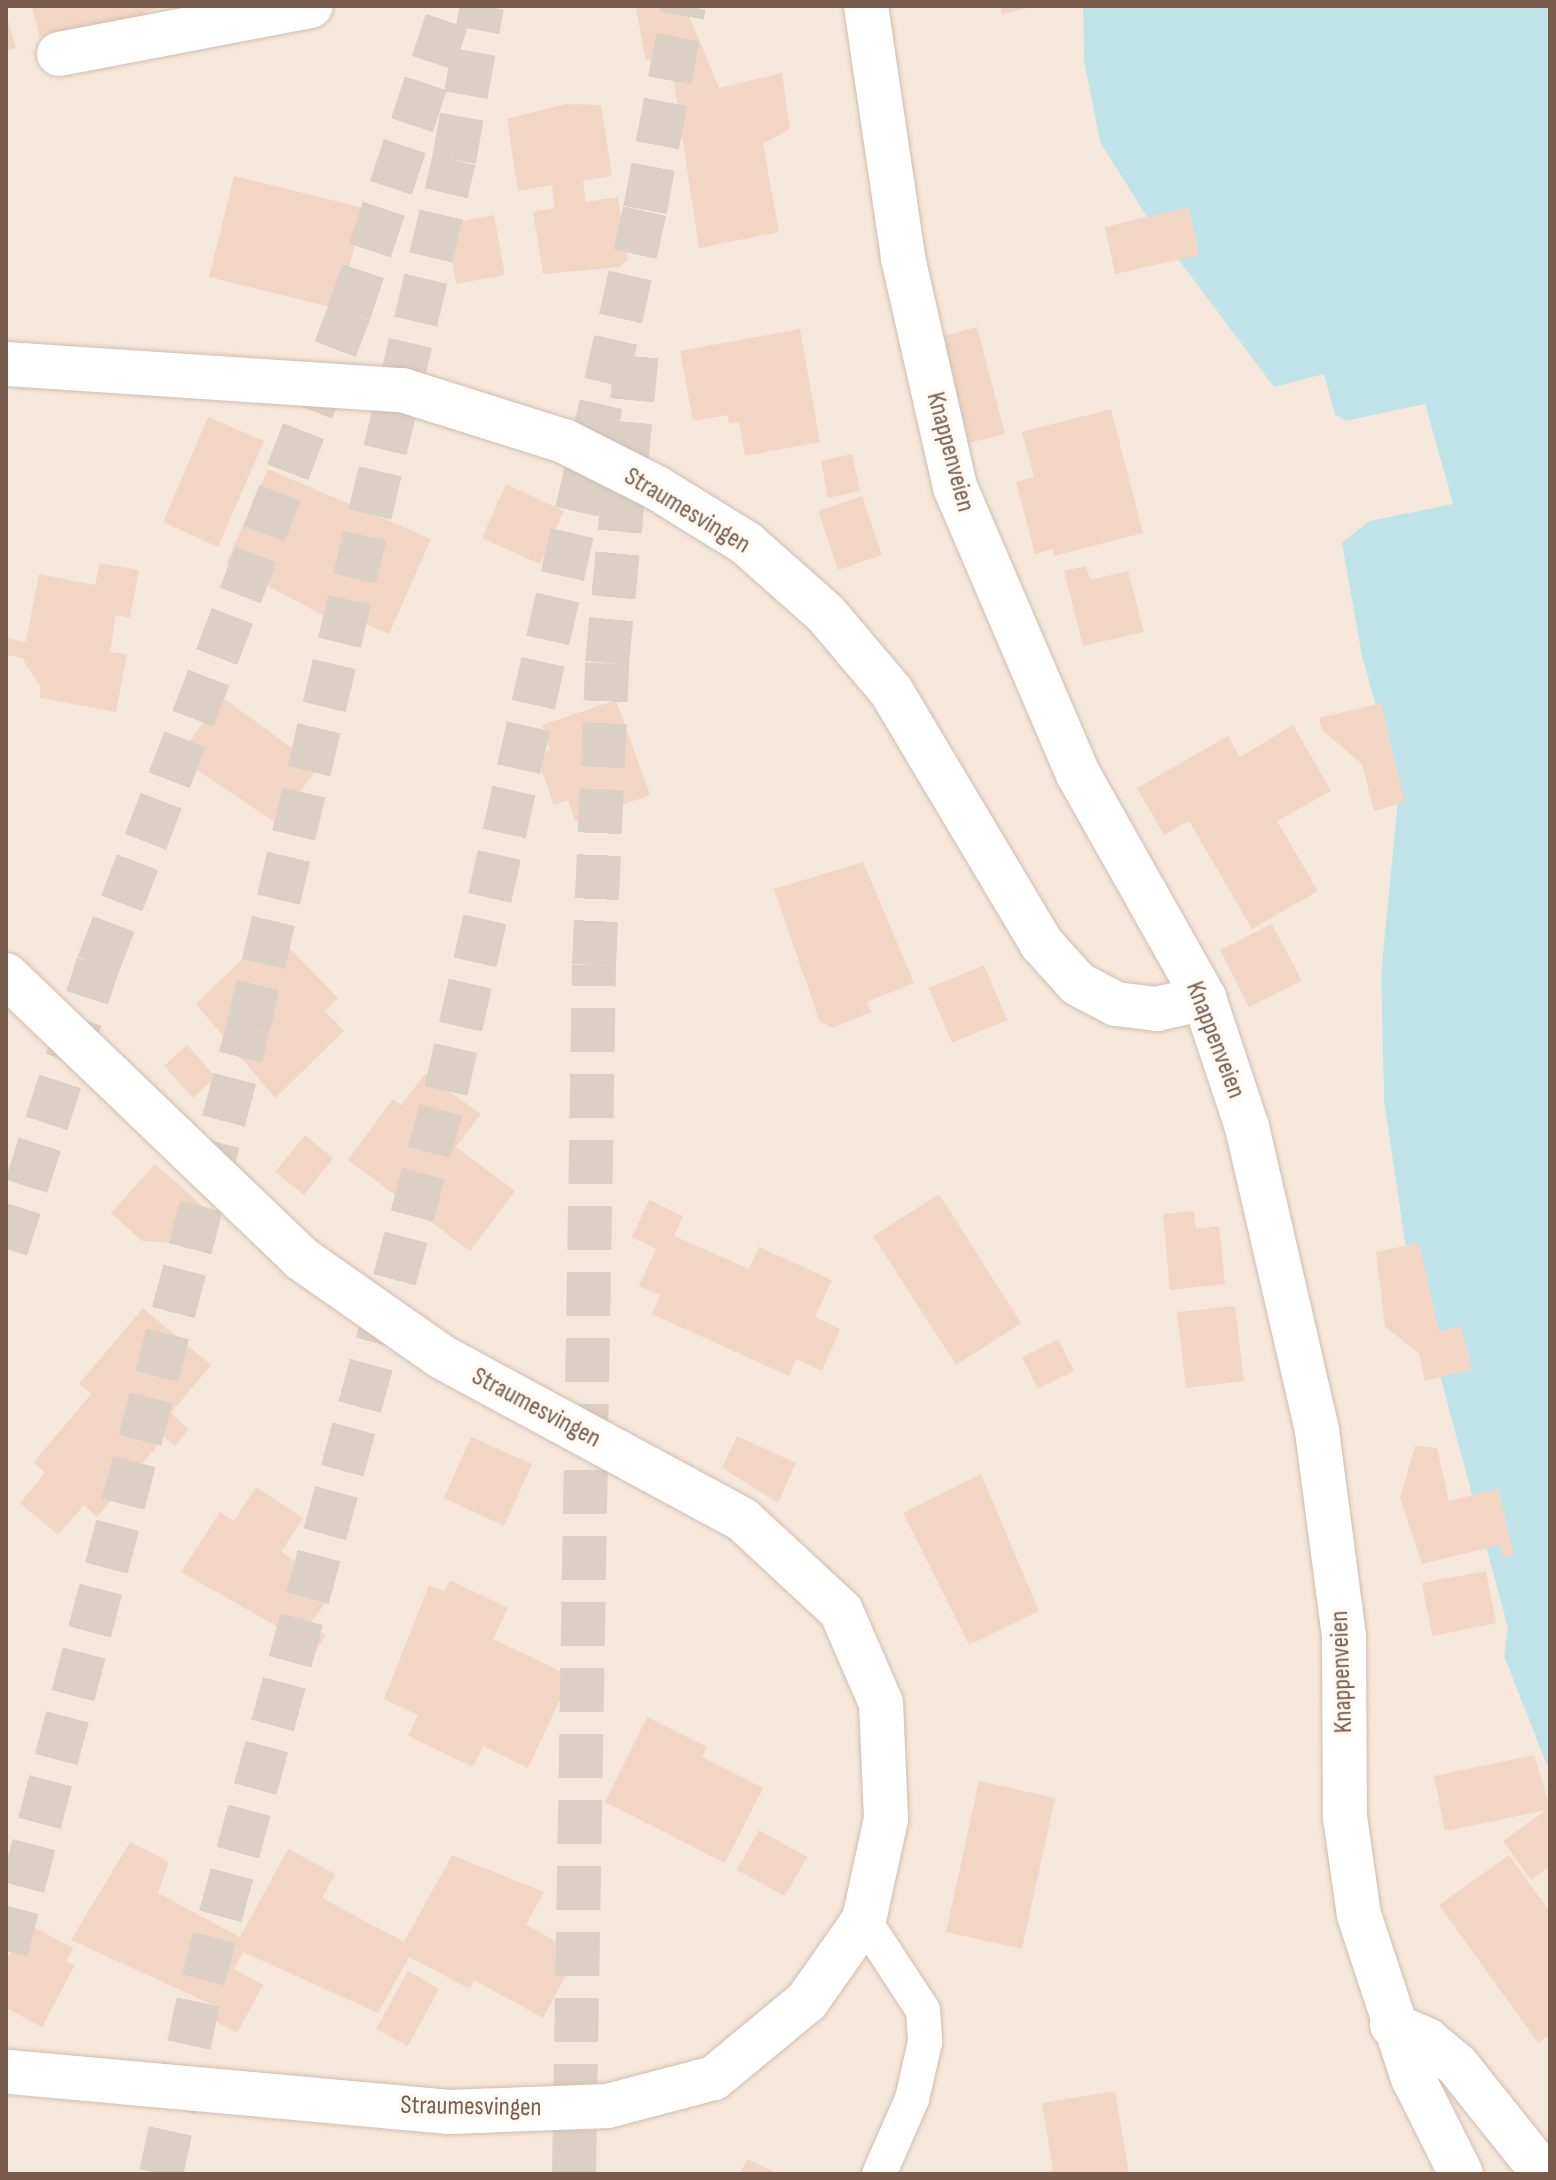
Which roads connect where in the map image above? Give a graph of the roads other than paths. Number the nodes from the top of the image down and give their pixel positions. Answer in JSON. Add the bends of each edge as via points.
{"nodes":[{"id":1,"x":310,"y":6,"type":"edge"},
{"id":2,"x":866,"y":6,"type":"edge"},
{"id":3,"x":59,"y":54,"type":"dead end"},
{"id":4,"x":6,"y":364,"type":"edge"},
{"id":5,"x":6,"y":975,"type":"edge"},
{"id":6,"x":1204,"y":998,"type":"junction"},
{"id":7,"x":864,"y":1920,"type":"junction"},
{"id":8,"x":1392,"y":2025,"type":"junction"},
{"id":9,"x":6,"y":2072,"type":"edge"},
{"id":10,"x":879,"y":2174,"type":"edge"},
{"id":11,"x":1461,"y":2174,"type":"edge"},
{"id":12,"x":1544,"y":2174,"type":"edge"}],
"edges":[{"from":1,"to":3,"type":"street"},
{"from":2,"to":6,"type":"street","name":"Knappenveien","via":[[903,258],[955,487],[1078,774]]},
{"from":4,"to":6,"type":"street","name":"Straumesvingen","via":[[402,390],[564,441],[657,488],[746,543],[835,625],[891,691],[1041,943],[1078,984],[1116,1004],[1157,1009]]},
{"from":5,"to":7,"type":"street","name":"Straumesvingen","via":[[302,1259],[442,1357],[743,1520],[841,1611],[881,1703],[886,1819]]},
{"from":6,"to":8,"type":"street","name":"Knappenveien","via":[[1247,1127],[1317,1431],[1344,1636],[1345,1817],[1359,1915]]},
{"from":7,"to":9,"type":"street","name":"Straumesvingen","via":[[807,2001],[714,2078],[607,2106],[449,2112]]},
{"from":7,"to":10,"type":"lane","via":[[917,1999],[925,2042],[912,2099]]},
{"from":8,"to":11,"type":"street","name":"Knappenveien"},
{"from":8,"to":12,"type":"street","via":[[1427,2040],[1457,2065]]}]}
